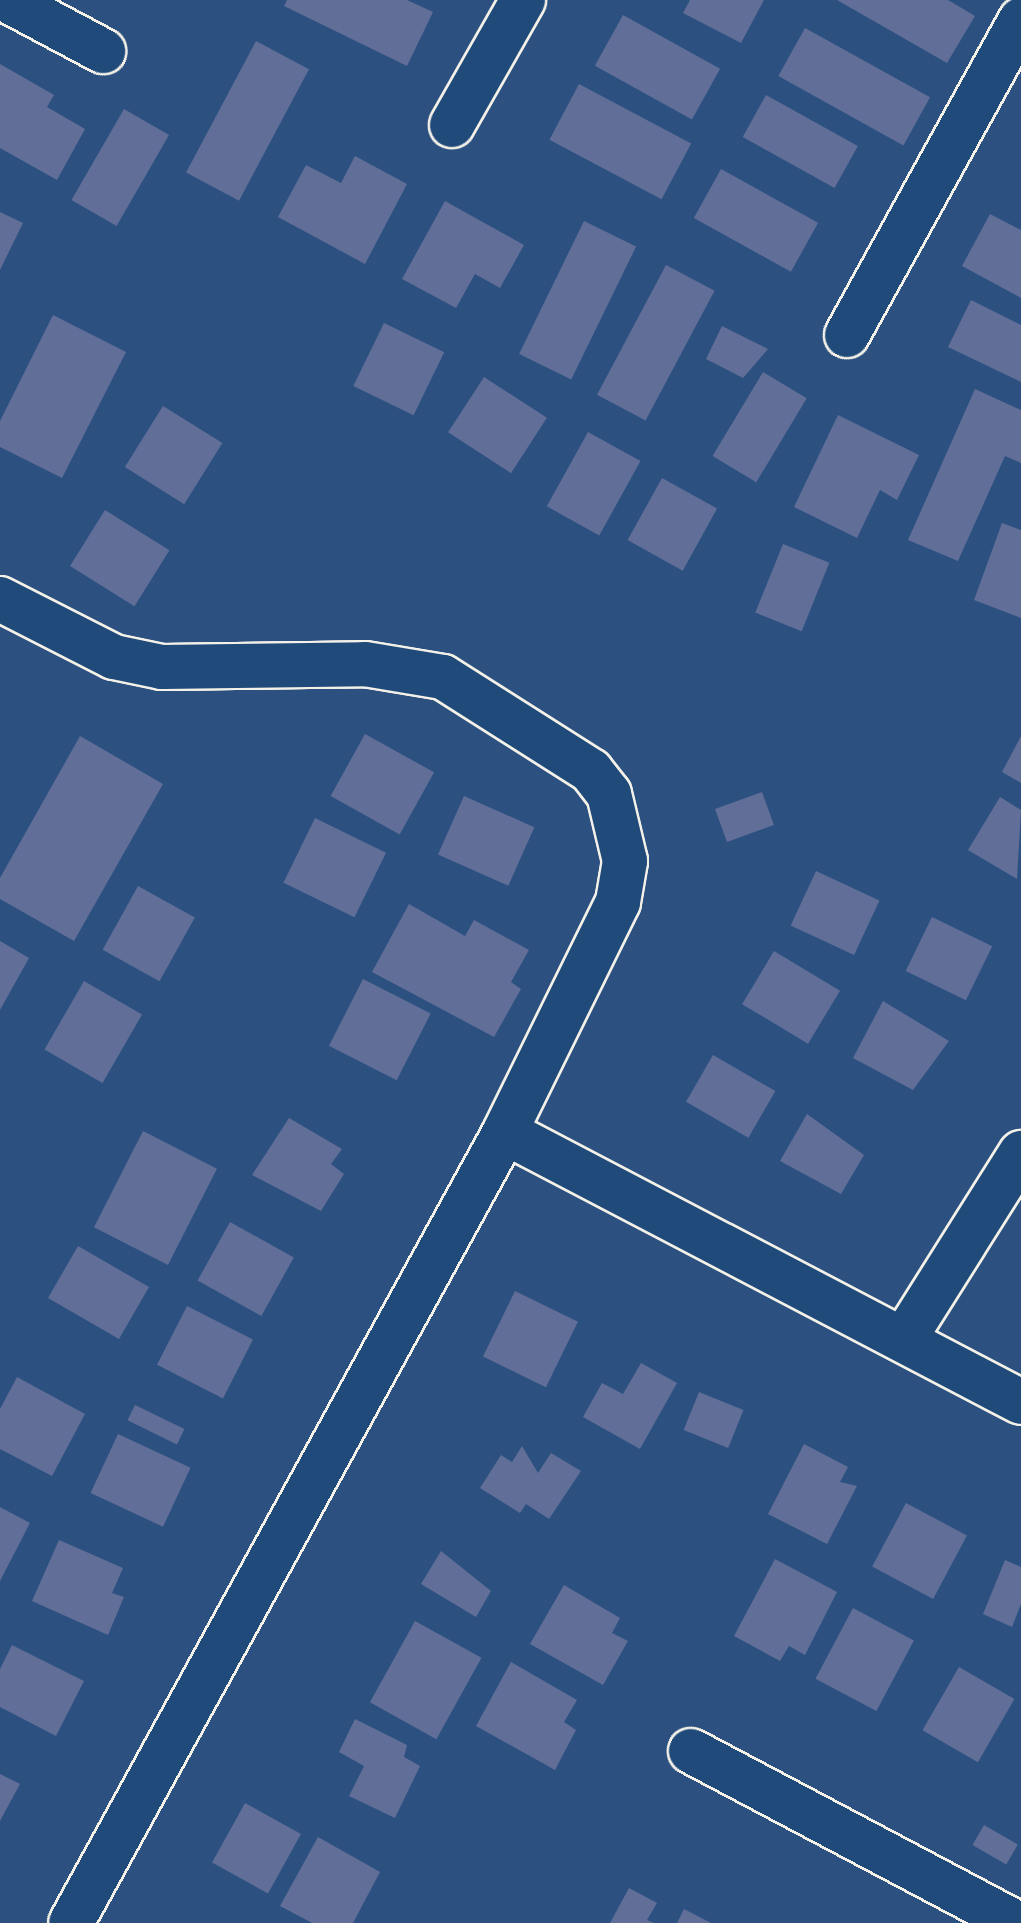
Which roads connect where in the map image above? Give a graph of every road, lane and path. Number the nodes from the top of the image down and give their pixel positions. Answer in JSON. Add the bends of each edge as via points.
{"nodes":[{"id":1,"x":523,"y":0,"type":"edge"},
{"id":2,"x":19,"y":3,"type":"edge"},
{"id":3,"x":1021,"y":20,"type":"edge"},
{"id":4,"x":103,"y":51,"type":"dead end"},
{"id":5,"x":452,"y":125,"type":"dead end"},
{"id":6,"x":847,"y":335,"type":"dead end"},
{"id":7,"x":0,"y":599,"type":"edge"},
{"id":8,"x":505,"y":1132,"type":"junction"},
{"id":9,"x":1021,"y":1153,"type":"edge"},
{"id":10,"x":904,"y":1339,"type":"junction"},
{"id":11,"x":1021,"y":1402,"type":"edge"},
{"id":12,"x":691,"y":1751,"type":"dead end"},
{"id":13,"x":71,"y":1923,"type":"edge"},
{"id":14,"x":1016,"y":1923,"type":"edge"}],
"edges":[{"from":1,"to":5,"type":"street"},
{"from":2,"to":4,"type":"street"},
{"from":3,"to":6,"type":"street"},
{"from":7,"to":8,"type":"street","via":[[114,657],[162,667],[365,664],[443,677],[591,771],[619,824],[625,861],[618,902]]},
{"from":8,"to":10,"type":"street"},
{"from":8,"to":13,"type":"street"},
{"from":9,"to":10,"type":"street"},
{"from":10,"to":11,"type":"street"},
{"from":12,"to":14,"type":"street"}]}
